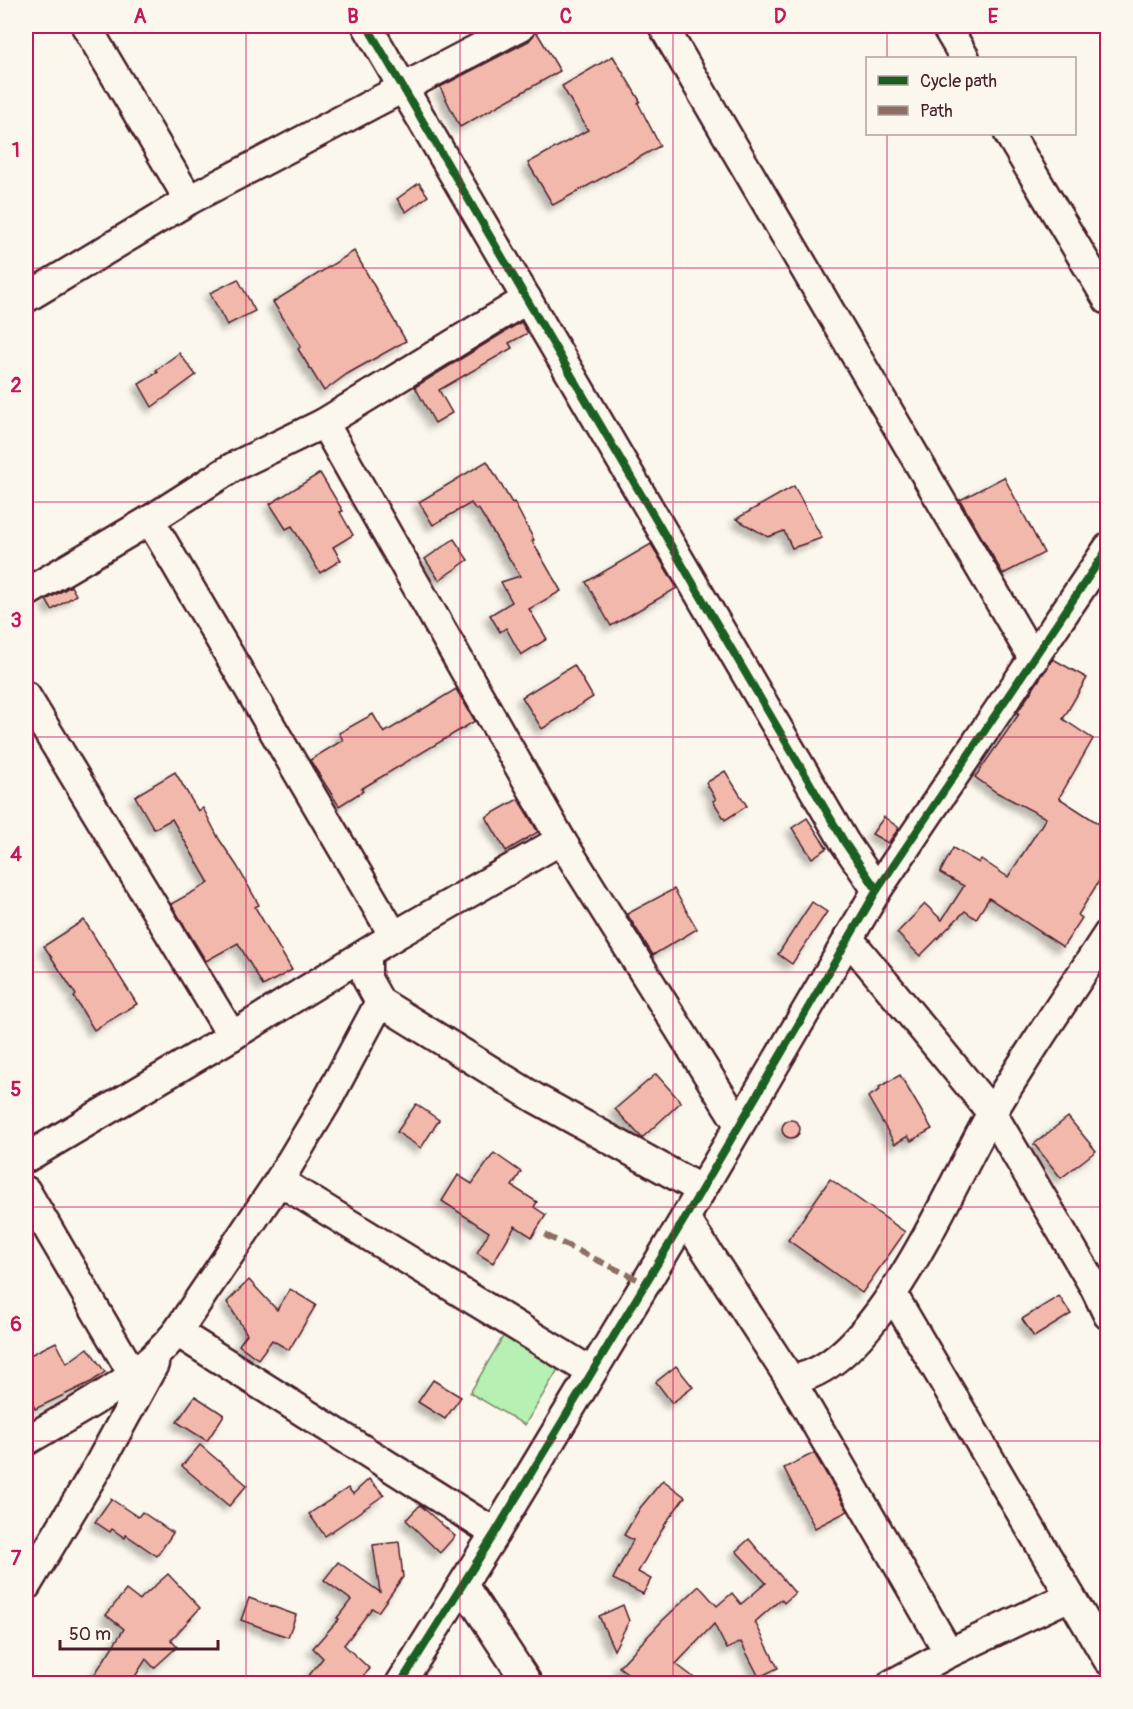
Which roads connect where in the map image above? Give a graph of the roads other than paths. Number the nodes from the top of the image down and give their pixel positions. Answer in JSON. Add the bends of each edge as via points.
{"nodes":[{"id":1,"x":86,"y":26,"type":"edge"},
{"id":2,"x":368,"y":26,"type":"edge"},
{"id":3,"x":521,"y":26,"type":"edge"},
{"id":4,"x":663,"y":26,"type":"edge"},
{"id":5,"x":946,"y":26,"type":"edge"},
{"id":6,"x":964,"y":57,"type":"edge"},
{"id":7,"x":404,"y":88,"type":"junction"},
{"id":8,"x":1010,"y":135,"type":"edge"},
{"id":9,"x":189,"y":200,"type":"junction"},
{"id":10,"x":26,"y":298,"type":"edge"},
{"id":11,"x":527,"y":299,"type":"junction"},
{"id":12,"x":1107,"y":300,"type":"edge"},
{"id":13,"x":324,"y":423,"type":"junction"},
{"id":14,"x":150,"y":520,"type":"junction"},
{"id":15,"x":1107,"y":548,"type":"edge"},
{"id":16,"x":26,"y":593,"type":"edge"},
{"id":17,"x":1034,"y":660,"type":"junction"},
{"id":18,"x":26,"y":696,"type":"edge"},
{"id":19,"x":561,"y":840,"type":"junction"},
{"id":20,"x":877,"y":890,"type":"junction"},
{"id":21,"x":1107,"y":934,"type":"edge"},
{"id":22,"x":394,"y":936,"type":"junction"},
{"id":23,"x":848,"y":938,"type":"junction"},
{"id":24,"x":367,"y":952,"type":"junction"},
{"id":25,"x":380,"y":1002,"type":"junction"},
{"id":26,"x":232,"y":1036,"type":"junction"},
{"id":27,"x":992,"y":1113,"type":"junction"},
{"id":28,"x":738,"y":1123,"type":"junction"},
{"id":29,"x":26,"y":1158,"type":"edge"},
{"id":30,"x":279,"y":1181,"type":"junction"},
{"id":31,"x":700,"y":1189,"type":"junction"},
{"id":32,"x":26,"y":1191,"type":"edge"},
{"id":33,"x":685,"y":1218,"type":"junction"},
{"id":34,"x":1101,"y":1280,"type":"edge"},
{"id":35,"x":894,"y":1294,"type":"junction"},
{"id":36,"x":1107,"y":1315,"type":"edge"},
{"id":37,"x":177,"y":1332,"type":"junction"},
{"id":38,"x":158,"y":1355,"type":"junction"},
{"id":39,"x":590,"y":1371,"type":"junction"},
{"id":40,"x":134,"y":1376,"type":"junction"},
{"id":41,"x":790,"y":1379,"type":"junction"},
{"id":42,"x":26,"y":1441,"type":"edge"},
{"id":43,"x":495,"y":1533,"type":"junction"},
{"id":44,"x":463,"y":1585,"type":"junction"},
{"id":45,"x":26,"y":1586,"type":"edge"},
{"id":46,"x":1070,"y":1596,"type":"junction"},
{"id":47,"x":949,"y":1653,"type":"junction"},
{"id":48,"x":1107,"y":1660,"type":"edge"},
{"id":49,"x":400,"y":1683,"type":"edge"},
{"id":50,"x":528,"y":1683,"type":"edge"},
{"id":51,"x":892,"y":1683,"type":"edge"}],
"edges":[{"from":1,"to":9,"type":"street"},
{"from":2,"to":7,"type":"street"},
{"from":3,"to":7,"type":"street"},
{"from":4,"to":17,"type":"street"},
{"from":5,"to":6,"type":"street"},
{"from":7,"to":9,"type":"street"},
{"from":7,"to":11,"type":"street"},
{"from":8,"to":12,"type":"street"},
{"from":9,"to":10,"type":"street"},
{"from":11,"to":13,"type":"street"},
{"from":11,"to":20,"type":"street","via":[[845,843]]},
{"from":13,"to":14,"type":"street","via":[[232,467]]},
{"from":13,"to":19,"type":"street"},
{"from":14,"to":16,"type":"street"},
{"from":14,"to":22,"type":"street"},
{"from":15,"to":17,"type":"street"},
{"from":17,"to":20,"type":"street"},
{"from":18,"to":26,"type":"street"},
{"from":19,"to":22,"type":"street"},
{"from":19,"to":28,"type":"street"},
{"from":20,"to":23,"type":"street"},
{"from":21,"to":27,"type":"street"},
{"from":22,"to":24,"type":"street"},
{"from":23,"to":27,"type":"street"},
{"from":23,"to":28,"type":"street"},
{"from":24,"to":25,"type":"street","via":[[367,979]]},
{"from":24,"to":26,"type":"street"},
{"from":25,"to":30,"type":"street"},
{"from":25,"to":31,"type":"street","via":[[535,1098]]},
{"from":26,"to":29,"type":"street"},
{"from":27,"to":34,"type":"street"},
{"from":27,"to":35,"type":"street"},
{"from":28,"to":31,"type":"street"},
{"from":30,"to":37,"type":"street"},
{"from":30,"to":39,"type":"street"},
{"from":31,"to":33,"type":"street"},
{"from":32,"to":40,"type":"street"},
{"from":33,"to":39,"type":"street"},
{"from":33,"to":41,"type":"street"},
{"from":34,"to":36,"type":"street"},
{"from":35,"to":41,"type":"street","via":[[866,1329],[825,1368],[804,1378]]},
{"from":35,"to":46,"type":"street"},
{"from":37,"to":38,"type":"street"},
{"from":37,"to":43,"type":"street"},
{"from":38,"to":40,"type":"street"},
{"from":38,"to":45,"type":"street","via":[[98,1467]]},
{"from":39,"to":43,"type":"street"},
{"from":40,"to":42,"type":"street"},
{"from":41,"to":47,"type":"street"},
{"from":43,"to":44,"type":"street"},
{"from":44,"to":49,"type":"street"},
{"from":44,"to":50,"type":"street"},
{"from":46,"to":47,"type":"street"},
{"from":46,"to":48,"type":"street"},
{"from":47,"to":51,"type":"street"}]}
